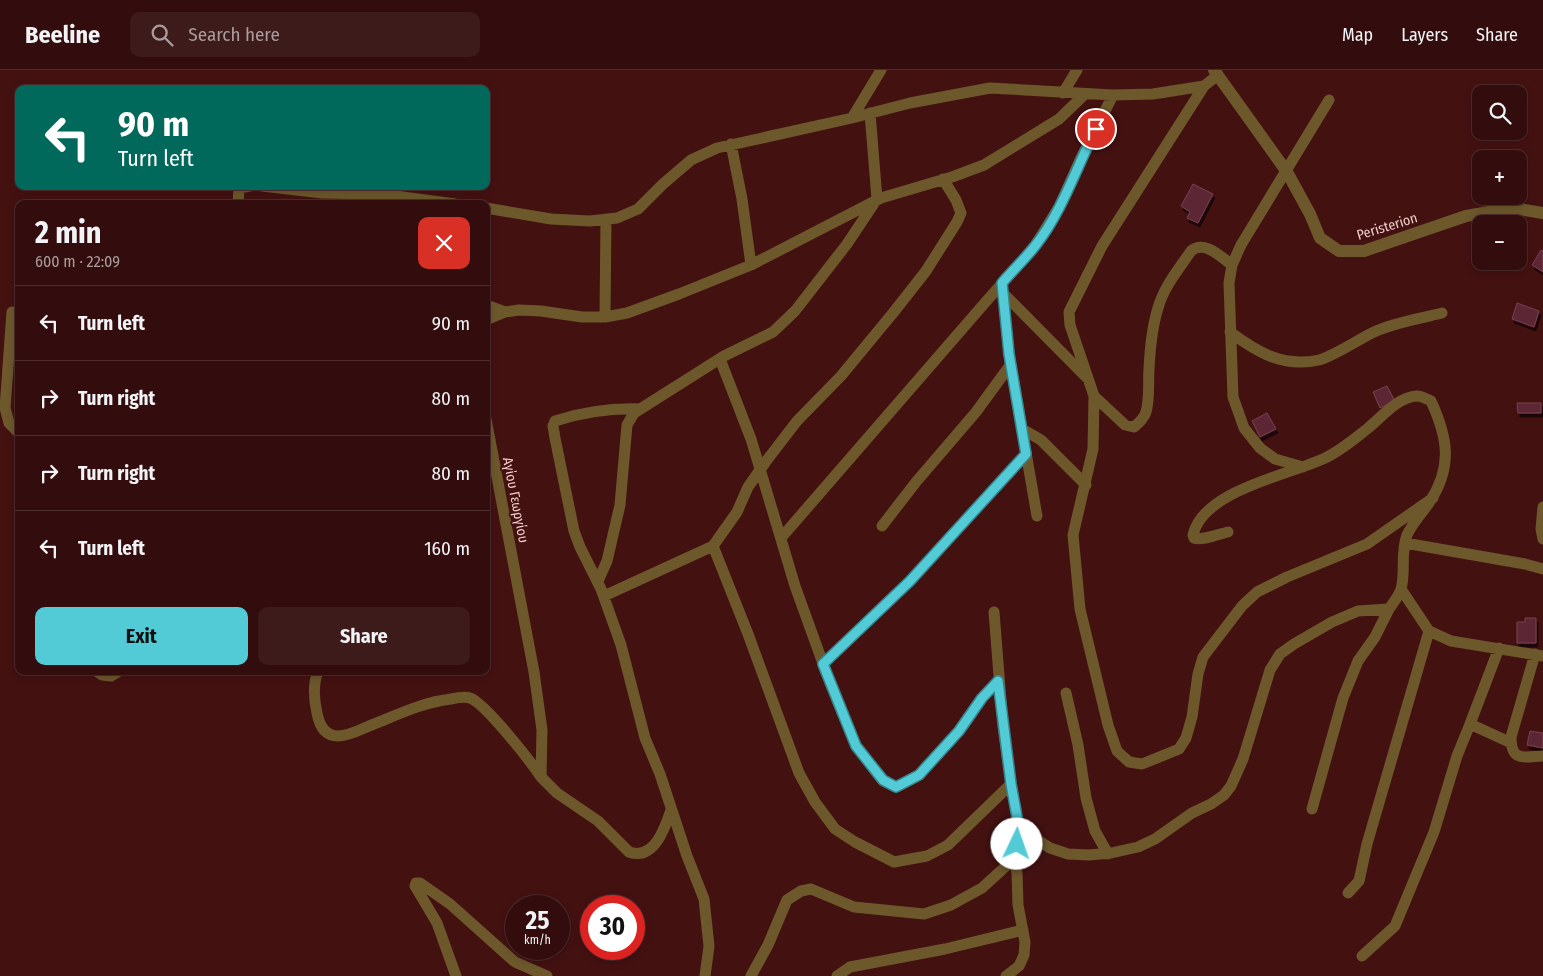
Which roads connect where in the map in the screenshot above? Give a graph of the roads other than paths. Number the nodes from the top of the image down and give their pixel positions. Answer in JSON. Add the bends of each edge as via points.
{"nodes":[{"id":1,"x":881,"y":70,"type":"edge"},
{"id":2,"x":1077,"y":70,"type":"edge"},
{"id":3,"x":1216,"y":72,"type":"edge"},
{"id":4,"x":1204,"y":86,"type":"junction"},
{"id":5,"x":1063,"y":93,"type":"junction"},
{"id":6,"x":1085,"y":94,"type":"junction"},
{"id":7,"x":1113,"y":95,"type":"junction"},
{"id":8,"x":1329,"y":100,"type":"dead end"},
{"id":9,"x":870,"y":114,"type":"junction"},
{"id":10,"x":852,"y":118,"type":"junction"},
{"id":11,"x":731,"y":144,"type":"junction"},
{"id":12,"x":1287,"y":172,"type":"junction"},
{"id":13,"x":943,"y":179,"type":"junction"},
{"id":14,"x":292,"y":190,"type":"edge"},
{"id":15,"x":877,"y":199,"type":"junction"},
{"id":16,"x":425,"y":200,"type":"edge"},
{"id":17,"x":490,"y":209,"type":"edge"},
{"id":18,"x":1542,"y":214,"type":"edge"},
{"id":19,"x":606,"y":219,"type":"junction"},
{"id":20,"x":1232,"y":265,"type":"junction"},
{"id":21,"x":751,"y":266,"type":"junction"},
{"id":22,"x":1002,"y":288,"type":"junction"},
{"id":23,"x":490,"y":306,"type":"edge"},
{"id":24,"x":505,"y":312,"type":"junction"},
{"id":25,"x":15,"y":313,"type":"edge"},
{"id":26,"x":1442,"y":313,"type":"dead end"},
{"id":27,"x":605,"y":317,"type":"junction"},
{"id":28,"x":490,"y":318,"type":"edge"},
{"id":29,"x":1230,"y":332,"type":"junction"},
{"id":30,"x":720,"y":359,"type":"junction"},
{"id":31,"x":1011,"y":364,"type":"junction"},
{"id":32,"x":1089,"y":379,"type":"junction"},
{"id":33,"x":7,"y":391,"type":"junction"},
{"id":34,"x":15,"y":394,"type":"edge"},
{"id":35,"x":1094,"y":396,"type":"junction"},
{"id":36,"x":641,"y":409,"type":"junction"},
{"id":37,"x":15,"y":429,"type":"edge"},
{"id":38,"x":1022,"y":429,"type":"junction"},
{"id":39,"x":490,"y":440,"type":"edge"},
{"id":40,"x":1026,"y":454,"type":"junction"},
{"id":41,"x":494,"y":462,"type":"junction"},
{"id":42,"x":490,"y":466,"type":"edge"},
{"id":43,"x":1303,"y":467,"type":"junction"},
{"id":44,"x":760,"y":469,"type":"junction"},
{"id":45,"x":1086,"y":485,"type":"junction"},
{"id":46,"x":1433,"y":498,"type":"junction"},
{"id":47,"x":1543,"y":507,"type":"edge"},
{"id":48,"x":1037,"y":516,"type":"dead end"},
{"id":49,"x":882,"y":526,"type":"dead end"},
{"id":50,"x":1228,"y":532,"type":"dead end"},
{"id":51,"x":781,"y":538,"type":"junction"},
{"id":52,"x":1543,"y":539,"type":"edge"},
{"id":53,"x":1405,"y":543,"type":"junction"},
{"id":54,"x":713,"y":546,"type":"junction"},
{"id":55,"x":1543,"y":569,"type":"edge"},
{"id":56,"x":598,"y":581,"type":"junction"},
{"id":57,"x":1401,"y":589,"type":"junction"},
{"id":58,"x":604,"y":596,"type":"junction"},
{"id":59,"x":1389,"y":609,"type":"junction"},
{"id":60,"x":994,"y":612,"type":"dead end"},
{"id":61,"x":1429,"y":631,"type":"junction"},
{"id":62,"x":1499,"y":648,"type":"junction"},
{"id":63,"x":1539,"y":655,"type":"edge"},
{"id":64,"x":823,"y":664,"type":"junction"},
{"id":65,"x":317,"y":675,"type":"edge"},
{"id":66,"x":998,"y":681,"type":"junction"},
{"id":67,"x":1066,"y":693,"type":"dead end"},
{"id":68,"x":1470,"y":724,"type":"junction"},
{"id":69,"x":1507,"y":741,"type":"dead end"},
{"id":70,"x":1543,"y":756,"type":"edge"},
{"id":71,"x":541,"y":777,"type":"junction"},
{"id":72,"x":1011,"y":784,"type":"junction"},
{"id":73,"x":1312,"y":809,"type":"dead end"},
{"id":74,"x":672,"y":810,"type":"junction"},
{"id":75,"x":1020,"y":833,"type":"junction"},
{"id":76,"x":1108,"y":854,"type":"junction"},
{"id":77,"x":1013,"y":856,"type":"junction"},
{"id":78,"x":1348,"y":893,"type":"dead end"},
{"id":79,"x":1023,"y":930,"type":"junction"},
{"id":80,"x":1362,"y":956,"type":"dead end"},
{"id":81,"x":456,"y":976,"type":"edge"},
{"id":82,"x":547,"y":976,"type":"edge"},
{"id":83,"x":705,"y":976,"type":"edge"},
{"id":84,"x":751,"y":976,"type":"edge"},
{"id":85,"x":837,"y":976,"type":"edge"},
{"id":86,"x":1006,"y":976,"type":"edge"}],
"edges":[{"from":1,"to":10,"type":"street"},
{"from":2,"to":5,"type":"street"},
{"from":3,"to":4,"type":"street"},
{"from":3,"to":12,"type":"street","name":"Peristerion"},
{"from":4,"to":7,"type":"street","via":[[1154,94]]},
{"from":4,"to":32,"type":"street","via":[[1102,246],[1069,312],[1072,332]]},
{"from":5,"to":6,"type":"street"},
{"from":5,"to":9,"type":"street","via":[[990,88]]},
{"from":6,"to":7,"type":"street"},
{"from":6,"to":13,"type":"street","via":[[1059,119],[992,161]]},
{"from":7,"to":22,"type":"street","via":[[1059,208],[1035,246]]},
{"from":8,"to":12,"type":"street"},
{"from":9,"to":10,"type":"street"},
{"from":9,"to":15,"type":"street"},
{"from":10,"to":11,"type":"street"},
{"from":11,"to":19,"type":"street","via":[[691,160],[638,209]]},
{"from":11,"to":21,"type":"street"},
{"from":12,"to":18,"type":"street","name":"Peristerion","via":[[1320,238],[1339,251],[1364,250],[1466,216],[1512,208]]},
{"from":12,"to":20,"type":"street"},
{"from":13,"to":15,"type":"street"},
{"from":13,"to":44,"type":"street","via":[[961,213],[957,222],[926,271]]},
{"from":14,"to":16,"type":"street","via":[[322,194],[381,194]]},
{"from":15,"to":21,"type":"street"},
{"from":15,"to":30,"type":"street","via":[[847,244],[774,332]]},
{"from":17,"to":19,"type":"street","via":[[551,219]]},
{"from":19,"to":27,"type":"street"},
{"from":20,"to":29,"type":"street"},
{"from":20,"to":35,"type":"street","via":[[1217,254],[1201,246],[1196,247],[1164,289],[1153,334],[1146,413],[1140,422],[1134,427],[1124,426]]},
{"from":21,"to":27,"type":"street","via":[[627,313]]},
{"from":22,"to":31,"type":"street"},
{"from":22,"to":32,"type":"street"},
{"from":22,"to":51,"type":"street"},
{"from":23,"to":24,"type":"street"},
{"from":24,"to":27,"type":"street","via":[[534,310]]},
{"from":24,"to":28,"type":"street"},
{"from":25,"to":33,"type":"street","via":[[12,312]]},
{"from":26,"to":29,"type":"street","via":[[1376,331],[1320,359],[1298,362],[1280,360],[1254,350]]},
{"from":29,"to":43,"type":"street","via":[[1233,397],[1244,428],[1260,448],[1275,459]]},
{"from":30,"to":36,"type":"street"},
{"from":30,"to":44,"type":"street"},
{"from":31,"to":38,"type":"street"},
{"from":31,"to":49,"type":"street","via":[[976,412]]},
{"from":32,"to":35,"type":"street"},
{"from":33,"to":34,"type":"street"},
{"from":33,"to":37,"type":"street","via":[[5,408],[9,423]]},
{"from":35,"to":45,"type":"street","via":[[1093,449]]},
{"from":36,"to":56,"type":"street","via":[[634,413],[627,425],[620,505],[607,561]]},
{"from":36,"to":56,"type":"street","via":[[586,413],[556,421],[553,426],[574,531]]},
{"from":38,"to":40,"type":"street"},
{"from":38,"to":45,"type":"street","via":[[1041,440]]},
{"from":39,"to":41,"type":"street","name":"Αγίου Γεωργίου"},
{"from":40,"to":48,"type":"street"},
{"from":40,"to":64,"type":"street","via":[[910,581]]},
{"from":41,"to":42,"type":"street"},
{"from":41,"to":71,"type":"street","name":"Αγίου Γεωργίου","via":[[534,672],[542,730]]},
{"from":43,"to":46,"type":"street","via":[[1343,448],[1405,398],[1418,396],[1431,401],[1445,441],[1446,462]]},
{"from":43,"to":50,"type":"street","via":[[1233,492],[1199,518],[1192,535],[1201,540]]},
{"from":44,"to":51,"type":"street"},
{"from":44,"to":54,"type":"street","via":[[737,512]]},
{"from":45,"to":46,"type":"street","via":[[1073,535],[1080,609],[1117,751],[1135,764],[1179,749],[1192,717],[1203,657],[1242,606],[1257,592],[1367,544]]},
{"from":46,"to":53,"type":"street"},
{"from":47,"to":52,"type":"street","via":[[1540,529]]},
{"from":51,"to":64,"type":"street"},
{"from":53,"to":55,"type":"street"},
{"from":53,"to":57,"type":"street"},
{"from":54,"to":58,"type":"street"},
{"from":54,"to":72,"type":"street","via":[[799,773],[835,829],[894,862],[927,856],[948,845]]},
{"from":56,"to":58,"type":"street"},
{"from":57,"to":59,"type":"street"},
{"from":57,"to":61,"type":"street"},
{"from":58,"to":74,"type":"street","via":[[621,645],[645,738]]},
{"from":59,"to":73,"type":"street","via":[[1358,661],[1343,698]]},
{"from":59,"to":76,"type":"street","via":[[1358,611],[1324,626],[1280,654],[1270,670],[1243,759],[1224,795],[1146,845]]},
{"from":60,"to":66,"type":"street"},
{"from":61,"to":62,"type":"street","via":[[1451,641]]},
{"from":61,"to":78,"type":"street","via":[[1359,881]]},
{"from":62,"to":63,"type":"street"},
{"from":62,"to":68,"type":"street"},
{"from":63,"to":70,"type":"street","via":[[1511,737],[1511,749],[1520,757]]},
{"from":64,"to":66,"type":"street","via":[[856,746],[883,780],[896,787],[919,775]]},
{"from":65,"to":71,"type":"street","via":[[317,714],[321,728],[330,734],[338,736],[355,732],[439,700],[466,697],[488,714],[523,751]]},
{"from":66,"to":72,"type":"street"},
{"from":67,"to":76,"type":"street","via":[[1086,798],[1095,831]]},
{"from":68,"to":69,"type":"street"},
{"from":68,"to":80,"type":"street","via":[[1434,832],[1395,926]]},
{"from":71,"to":74,"type":"street","via":[[635,854],[649,850],[665,828]]},
{"from":72,"to":75,"type":"street"},
{"from":74,"to":83,"type":"street","via":[[704,899],[709,946]]},
{"from":75,"to":76,"type":"street","via":[[1068,854]]},
{"from":75,"to":77,"type":"street"},
{"from":77,"to":79,"type":"street"},
{"from":77,"to":84,"type":"street","via":[[982,888],[951,905],[924,914],[854,907],[811,889],[801,891],[787,900]]},
{"from":79,"to":85,"type":"street","via":[[850,967]]},
{"from":79,"to":86,"type":"street","via":[[1024,955],[1019,966]]},
{"from":81,"to":82,"type":"street","via":[[437,923],[416,883],[450,904],[515,962]]}]}
